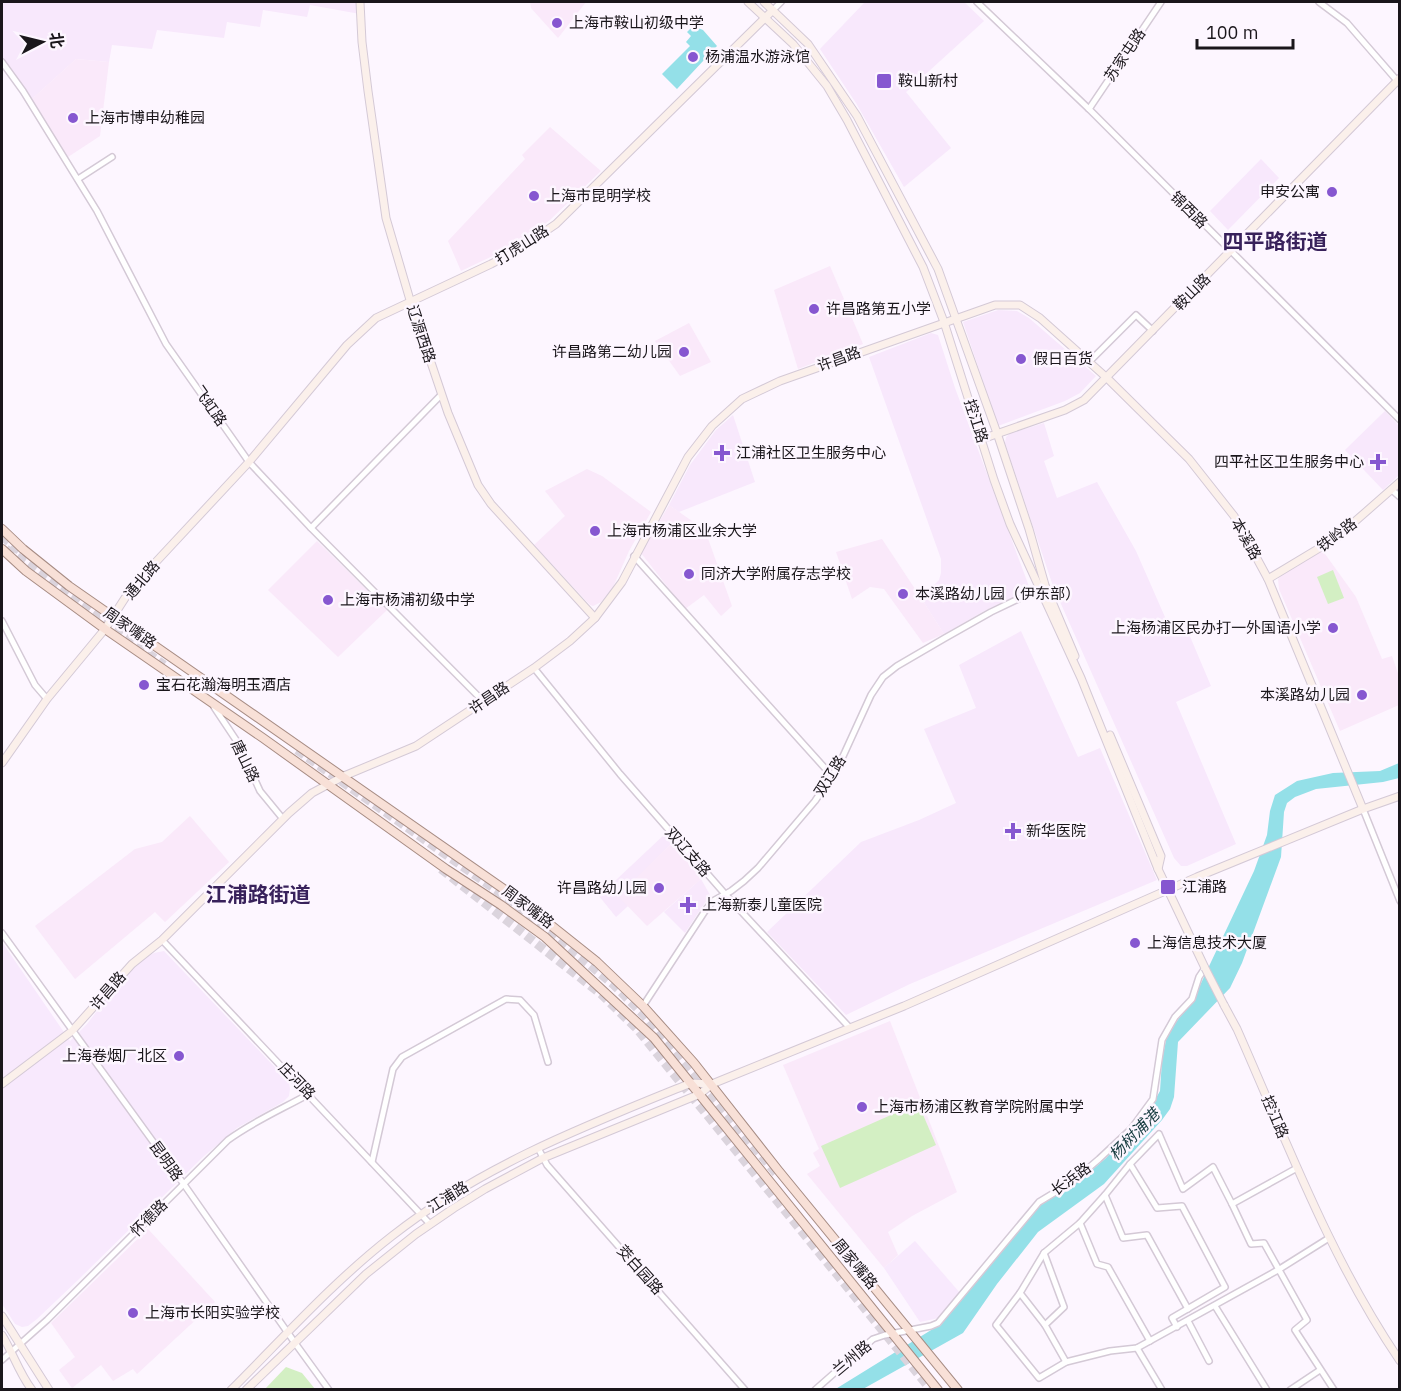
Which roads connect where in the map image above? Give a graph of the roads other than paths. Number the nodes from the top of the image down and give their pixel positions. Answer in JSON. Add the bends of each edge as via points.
{"nodes":[{"id":1,"x":360,"y":2,"type":"edge"},
{"id":2,"x":748,"y":2,"type":"edge"},
{"id":3,"x":764,"y":2,"type":"edge"},
{"id":4,"x":782,"y":2,"type":"edge"},
{"id":5,"x":978,"y":2,"type":"edge"},
{"id":6,"x":1161,"y":2,"type":"edge"},
{"id":7,"x":1319,"y":2,"type":"edge"},
{"id":8,"x":773,"y":10,"type":"junction"},
{"id":9,"x":765,"y":19,"type":"junction"},
{"id":10,"x":2,"y":62,"type":"edge"},
{"id":11,"x":1399,"y":81,"type":"edge"},
{"id":12,"x":1089,"y":109,"type":"junction"},
{"id":13,"x":112,"y":157,"type":"dead end"},
{"id":14,"x":78,"y":179,"type":"junction"},
{"id":15,"x":907,"y":191,"type":"dead end"},
{"id":16,"x":899,"y":195,"type":"junction"},
{"id":17,"x":1231,"y":252,"type":"junction"},
{"id":18,"x":410,"y":300,"type":"junction"},
{"id":19,"x":956,"y":317,"type":"junction"},
{"id":20,"x":944,"y":322,"type":"junction"},
{"id":21,"x":1153,"y":331,"type":"junction"},
{"id":22,"x":1089,"y":362,"type":"junction"},
{"id":23,"x":1107,"y":378,"type":"junction"},
{"id":24,"x":441,"y":395,"type":"junction"},
{"id":25,"x":1400,"y":420,"type":"edge"},
{"id":26,"x":997,"y":433,"type":"junction"},
{"id":27,"x":982,"y":439,"type":"junction"},
{"id":28,"x":249,"y":462,"type":"junction"},
{"id":29,"x":1400,"y":482,"type":"edge"},
{"id":30,"x":1392,"y":490,"type":"junction"},
{"id":31,"x":1400,"y":498,"type":"edge"},
{"id":32,"x":311,"y":528,"type":"junction"},
{"id":33,"x":2,"y":529,"type":"edge"},
{"id":34,"x":2,"y":549,"type":"edge"},
{"id":35,"x":634,"y":556,"type":"junction"},
{"id":36,"x":1268,"y":579,"type":"junction"},
{"id":37,"x":1042,"y":587,"type":"junction"},
{"id":38,"x":113,"y":617,"type":"junction"},
{"id":39,"x":595,"y":618,"type":"junction"},
{"id":40,"x":2,"y":621,"type":"edge"},
{"id":41,"x":105,"y":629,"type":"junction"},
{"id":42,"x":534,"y":668,"type":"junction"},
{"id":43,"x":47,"y":699,"type":"junction"},
{"id":44,"x":209,"y":700,"type":"junction"},
{"id":45,"x":484,"y":702,"type":"junction"},
{"id":46,"x":2,"y":763,"type":"edge"},
{"id":47,"x":344,"y":776,"type":"junction"},
{"id":48,"x":832,"y":776,"type":"junction"},
{"id":49,"x":326,"y":784,"type":"junction"},
{"id":50,"x":1400,"y":796,"type":"edge"},
{"id":51,"x":1363,"y":809,"type":"junction"},
{"id":52,"x":283,"y":819,"type":"junction"},
{"id":53,"x":1168,"y":890,"type":"junction"},
{"id":54,"x":726,"y":894,"type":"junction"},
{"id":55,"x":1400,"y":902,"type":"edge"},
{"id":56,"x":2,"y":933,"type":"edge"},
{"id":57,"x":162,"y":940,"type":"junction"},
{"id":58,"x":1205,"y":968,"type":"junction"},
{"id":59,"x":643,"y":1006,"type":"junction"},
{"id":60,"x":850,"y":1028,"type":"junction"},
{"id":61,"x":72,"y":1031,"type":"junction"},
{"id":62,"x":548,"y":1062,"type":"dead end"},
{"id":63,"x":691,"y":1083,"type":"junction"},
{"id":64,"x":2,"y":1084,"type":"edge"},
{"id":65,"x":712,"y":1084,"type":"junction"},
{"id":66,"x":309,"y":1094,"type":"junction"},
{"id":67,"x":700,"y":1094,"type":"junction"},
{"id":68,"x":538,"y":1148,"type":"junction"},
{"id":69,"x":543,"y":1158,"type":"junction"},
{"id":70,"x":372,"y":1162,"type":"junction"},
{"id":71,"x":1130,"y":1164,"type":"junction"},
{"id":72,"x":1297,"y":1168,"type":"junction"},
{"id":73,"x":183,"y":1183,"type":"junction"},
{"id":74,"x":1105,"y":1195,"type":"junction"},
{"id":75,"x":1232,"y":1204,"type":"junction"},
{"id":76,"x":421,"y":1214,"type":"junction"},
{"id":77,"x":1080,"y":1222,"type":"junction"},
{"id":78,"x":430,"y":1224,"type":"junction"},
{"id":79,"x":1329,"y":1238,"type":"junction"},
{"id":80,"x":1044,"y":1253,"type":"junction"},
{"id":81,"x":1278,"y":1270,"type":"junction"},
{"id":82,"x":1020,"y":1293,"type":"junction"},
{"id":83,"x":1215,"y":1306,"type":"junction"},
{"id":84,"x":1188,"y":1309,"type":"junction"},
{"id":85,"x":2,"y":1316,"type":"edge"},
{"id":86,"x":1188,"y":1321,"type":"junction"},
{"id":87,"x":1045,"y":1325,"type":"junction"},
{"id":88,"x":1178,"y":1327,"type":"junction"},
{"id":89,"x":911,"y":1331,"type":"junction"},
{"id":90,"x":288,"y":1333,"type":"junction"},
{"id":91,"x":892,"y":1333,"type":"junction"},
{"id":92,"x":2,"y":1335,"type":"edge"},
{"id":93,"x":1149,"y":1341,"type":"junction"},
{"id":94,"x":19,"y":1342,"type":"junction"},
{"id":95,"x":295,"y":1344,"type":"junction"},
{"id":96,"x":1137,"y":1348,"type":"junction"},
{"id":97,"x":11,"y":1350,"type":"junction"},
{"id":98,"x":2,"y":1360,"type":"edge"},
{"id":99,"x":1209,"y":1361,"type":"dead end"},
{"id":100,"x":1400,"y":1361,"type":"edge"},
{"id":101,"x":1066,"y":1362,"type":"junction"},
{"id":102,"x":1320,"y":1370,"type":"junction"},
{"id":103,"x":32,"y":1389,"type":"edge"},
{"id":104,"x":49,"y":1389,"type":"edge"},
{"id":105,"x":231,"y":1389,"type":"edge"},
{"id":106,"x":246,"y":1389,"type":"edge"},
{"id":107,"x":329,"y":1389,"type":"edge"},
{"id":108,"x":745,"y":1389,"type":"edge"},
{"id":109,"x":815,"y":1389,"type":"edge"},
{"id":110,"x":938,"y":1389,"type":"edge"},
{"id":111,"x":958,"y":1389,"type":"edge"},
{"id":112,"x":1162,"y":1389,"type":"edge"},
{"id":113,"x":1267,"y":1389,"type":"edge"},
{"id":114,"x":1290,"y":1389,"type":"edge"},
{"id":115,"x":1334,"y":1389,"type":"edge"}],
"edges":[{"from":1,"to":18,"type":"street","name":"辽源西路","via":[[386,218]]},
{"from":2,"to":9,"type":"street","name":"控江路"},
{"from":3,"to":8,"type":"street","name":"控江路"},
{"from":4,"to":8,"type":"street","name":"打虎山路"},
{"from":5,"to":12,"type":"street","name":"锦西路"},
{"from":6,"to":12,"type":"street","name":"苏家屯路"},
{"from":7,"to":11,"type":"street","via":[[1347,23]]},
{"from":8,"to":9,"type":"street","name":"打虎山路"},
{"from":8,"to":16,"type":"street","name":"控江路","via":[[808,44],[832,77]]},
{"from":9,"to":18,"type":"street","name":"打虎山路","via":[[556,224],[516,251]]},
{"from":9,"to":20,"type":"street","name":"控江路","via":[[799,50],[848,120],[923,267]]},
{"from":10,"to":14,"type":"street","name":"飞虹路"},
{"from":11,"to":17,"type":"street","name":"鞍山路"},
{"from":12,"to":17,"type":"street","name":"锦西路"},
{"from":13,"to":14,"type":"street"},
{"from":14,"to":28,"type":"street","name":"飞虹路","via":[[166,344]]},
{"from":15,"to":16,"type":"street"},
{"from":16,"to":19,"type":"street","name":"控江路","via":[[938,269]]},
{"from":17,"to":21,"type":"street","name":"鞍山路"},
{"from":17,"to":25,"type":"street","name":"锦西路"},
{"from":18,"to":24,"type":"street","name":"辽源西路"},
{"from":18,"to":28,"type":"street","name":"打虎山路","via":[[376,318],[347,345]]},
{"from":19,"to":20,"type":"street","name":"许昌路"},
{"from":19,"to":22,"type":"street","name":"本溪路","via":[[995,305],[1020,305]]},
{"from":19,"to":26,"type":"street","name":"控江路"},
{"from":20,"to":27,"type":"street","name":"控江路"},
{"from":20,"to":35,"type":"street","name":"许昌路","via":[[780,381],[742,399],[712,426],[688,457]]},
{"from":21,"to":22,"type":"street","via":[[1136,315]]},
{"from":21,"to":23,"type":"street","name":"鞍山路"},
{"from":22,"to":23,"type":"street","name":"本溪路"},
{"from":23,"to":26,"type":"street","name":"鞍山路","via":[[1084,400],[1065,410]]},
{"from":23,"to":36,"type":"street","name":"本溪路","via":[[1189,459],[1234,516]]},
{"from":24,"to":32,"type":"street"},
{"from":24,"to":39,"type":"street","name":"辽源西路","via":[[478,485],[491,504]]},
{"from":26,"to":27,"type":"street","name":"鞍山路"},
{"from":26,"to":37,"type":"street","name":"控江路","via":[[1029,529]]},
{"from":27,"to":37,"type":"street","name":"控江路","via":[[1011,524]]},
{"from":28,"to":32,"type":"street","name":"飞虹路"},
{"from":28,"to":38,"type":"street","name":"通北路","via":[[154,564]]},
{"from":29,"to":30,"type":"street","name":"铁岭路"},
{"from":30,"to":31,"type":"street"},
{"from":30,"to":36,"type":"street","name":"铁岭路","via":[[1336,538]]},
{"from":32,"to":45,"type":"street","name":"飞虹路"},
{"from":33,"to":38,"type":"main road","name":"周家嘴路","via":[[44,567]]},
{"from":34,"to":41,"type":"main road","name":"周家嘴路"},
{"from":35,"to":39,"type":"street","name":"许昌路","via":[[622,582]]},
{"from":35,"to":48,"type":"street"},
{"from":36,"to":51,"type":"street","name":"本溪路"},
{"from":37,"to":48,"type":"street","name":"双辽路","via":[[954,632],[883,677]]},
{"from":37,"to":53,"type":"street","name":"控江路"},
{"from":38,"to":41,"type":"street","name":"通北路"},
{"from":38,"to":47,"type":"main road","name":"周家嘴路"},
{"from":39,"to":42,"type":"street","name":"许昌路"},
{"from":40,"to":43,"type":"street","via":[[34,685]]},
{"from":41,"to":43,"type":"street","name":"通北路"},
{"from":41,"to":44,"type":"main road","name":"周家嘴路"},
{"from":42,"to":45,"type":"street","name":"许昌路"},
{"from":42,"to":54,"type":"street","name":"双辽支路","via":[[620,774]]},
{"from":43,"to":46,"type":"street","name":"通北路"},
{"from":44,"to":49,"type":"main road","name":"周家嘴路"},
{"from":44,"to":52,"type":"street","name":"唐山路","via":[[237,743],[260,791]]},
{"from":45,"to":47,"type":"street","name":"许昌路","via":[[416,746]]},
{"from":47,"to":49,"type":"street","name":"许昌路"},
{"from":47,"to":59,"type":"main road","name":"周家嘴路","via":[[551,924]]},
{"from":48,"to":54,"type":"street","name":"双辽路","via":[[758,868]]},
{"from":49,"to":52,"type":"street","name":"许昌路"},
{"from":49,"to":63,"type":"main road","name":"周家嘴路","via":[[545,938],[634,1018]]},
{"from":50,"to":51,"type":"street","name":"江浦路"},
{"from":51,"to":53,"type":"street","name":"江浦路"},
{"from":51,"to":55,"type":"street","name":"本溪路"},
{"from":52,"to":57,"type":"street","name":"许昌路"},
{"from":53,"to":58,"type":"street","name":"控江路"},
{"from":53,"to":60,"type":"street","name":"江浦路"},
{"from":54,"to":59,"type":"street","name":"双辽路","via":[[707,908]]},
{"from":54,"to":60,"type":"street","name":"双辽支路"},
{"from":56,"to":61,"type":"street","name":"昆明路"},
{"from":57,"to":61,"type":"street","name":"许昌路","via":[[132,964]]},
{"from":57,"to":66,"type":"street","name":"庄河路"},
{"from":58,"to":72,"type":"street","name":"控江路","bridge":true,"via":[[1237,1029]]},
{"from":58,"to":89,"type":"street","name":"长浜路","via":[[1192,999],[1165,1033],[1154,1099],[1131,1129],[1072,1182],[1039,1202],[938,1323]]},
{"from":59,"to":65,"type":"main road","name":"周家嘴路"},
{"from":60,"to":65,"type":"street","name":"江浦路"},
{"from":61,"to":64,"type":"street","name":"许昌路"},
{"from":61,"to":73,"type":"street","name":"昆明路"},
{"from":62,"to":70,"type":"street","via":[[534,1015],[520,1000],[506,999],[481,1012],[402,1057],[393,1069]]},
{"from":63,"to":65,"type":"street","name":"江浦路"},
{"from":63,"to":67,"type":"main road","name":"周家嘴路"},
{"from":63,"to":68,"type":"street","name":"江浦路"},
{"from":65,"to":67,"type":"street","name":"江浦路"},
{"from":65,"to":89,"type":"main road","name":"周家嘴路"},
{"from":66,"to":70,"type":"street","name":"庄河路"},
{"from":66,"to":73,"type":"street","name":"怀德路","via":[[244,1128]]},
{"from":67,"to":69,"type":"street","name":"江浦路"},
{"from":67,"to":91,"type":"main road","name":"周家嘴路"},
{"from":68,"to":69,"type":"street","name":"茭白园路"},
{"from":68,"to":76,"type":"street","name":"江浦路","via":[[484,1175]]},
{"from":69,"to":78,"type":"street","name":"江浦路"},
{"from":69,"to":108,"type":"street","name":"茭白园路"},
{"from":70,"to":76,"type":"street","name":"庄河路"},
{"from":71,"to":74,"type":"street"},
{"from":71,"to":75,"type":"street","via":[[1159,1134],[1183,1190],[1213,1167]]},
{"from":71,"to":84,"type":"street","via":[[1157,1208],[1182,1206],[1225,1287]]},
{"from":72,"to":75,"type":"street"},
{"from":72,"to":79,"type":"street","name":"控江路"},
{"from":73,"to":90,"type":"street","name":"昆明路"},
{"from":73,"to":94,"type":"street","name":"怀德路","via":[[47,1320]]},
{"from":74,"to":77,"type":"street"},
{"from":74,"to":84,"type":"street","via":[[1123,1238],[1147,1235]]},
{"from":75,"to":81,"type":"street","via":[[1251,1244],[1264,1243]]},
{"from":76,"to":78,"type":"street","name":"庄河路"},
{"from":76,"to":90,"type":"street","name":"江浦路","via":[[346,1275]]},
{"from":77,"to":80,"type":"street"},
{"from":77,"to":93,"type":"street","via":[[1097,1264],[1107,1267]]},
{"from":78,"to":95,"type":"street","name":"江浦路","via":[[366,1274]]},
{"from":79,"to":81,"type":"street"},
{"from":79,"to":100,"type":"street","name":"控江路"},
{"from":80,"to":82,"type":"street"},
{"from":80,"to":87,"type":"street","via":[[1064,1307]]},
{"from":81,"to":83,"type":"street"},
{"from":81,"to":102,"type":"street","via":[[1307,1320],[1295,1330]]},
{"from":82,"to":87,"type":"street"},
{"from":82,"to":101,"type":"street","via":[[996,1324],[1039,1378]]},
{"from":83,"to":86,"type":"street"},
{"from":83,"to":113,"type":"street"},
{"from":84,"to":88,"type":"street","via":[[1172,1318]]},
{"from":85,"to":94,"type":"street"},
{"from":86,"to":88,"type":"street"},
{"from":86,"to":99,"type":"street"},
{"from":87,"to":101,"type":"street"},
{"from":88,"to":93,"type":"street"},
{"from":89,"to":91,"type":"street","name":"长浜路"},
{"from":89,"to":111,"type":"main road","name":"周家嘴路"},
{"from":90,"to":95,"type":"street","name":"昆明路"},
{"from":90,"to":105,"type":"street","name":"江浦路"},
{"from":91,"to":109,"type":"street","name":"兰州路","via":[[873,1339]]},
{"from":91,"to":110,"type":"main road","name":"周家嘴路"},
{"from":92,"to":97,"type":"street"},
{"from":93,"to":96,"type":"street"},
{"from":94,"to":97,"type":"street","name":"怀德路"},
{"from":94,"to":104,"type":"street"},
{"from":95,"to":106,"type":"street","name":"江浦路"},
{"from":95,"to":107,"type":"street","name":"昆明路"},
{"from":96,"to":101,"type":"street"},
{"from":96,"to":112,"type":"street"},
{"from":97,"to":98,"type":"street","name":"怀德路"},
{"from":97,"to":103,"type":"street"},
{"from":102,"to":114,"type":"street"},
{"from":102,"to":115,"type":"street"}]}
